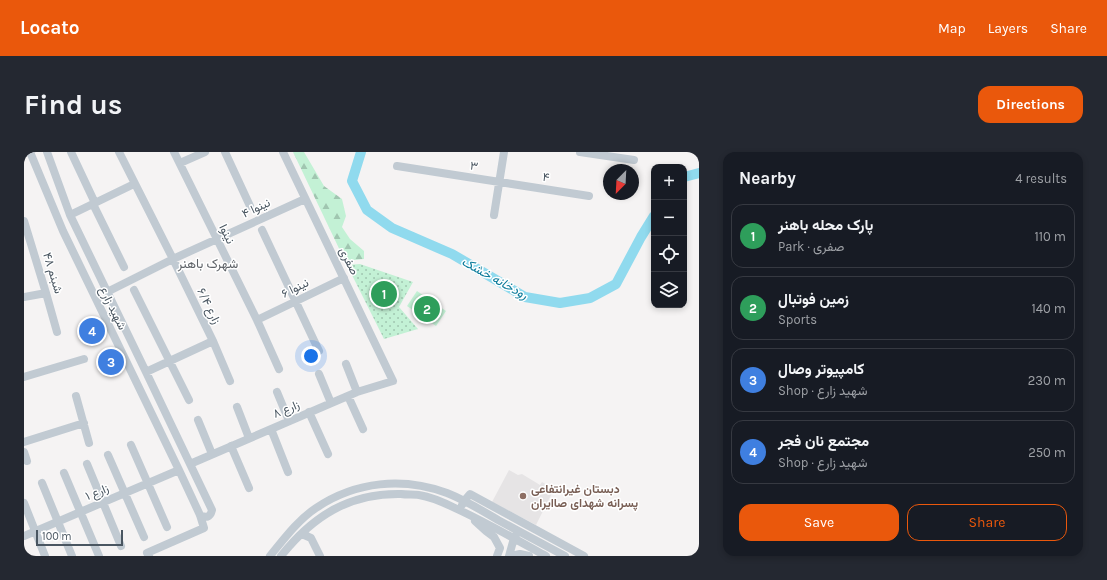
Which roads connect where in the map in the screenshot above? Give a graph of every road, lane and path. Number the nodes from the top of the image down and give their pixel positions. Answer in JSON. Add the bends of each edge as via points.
{"nodes":[{"id":1,"x":30,"y":152,"type":"edge"},
{"id":2,"x":47,"y":152,"type":"edge"},
{"id":3,"x":71,"y":152,"type":"edge"},
{"id":4,"x":119,"y":152,"type":"edge"},
{"id":5,"x":174,"y":152,"type":"edge"},
{"id":6,"x":205,"y":152,"type":"edge"},
{"id":7,"x":225,"y":152,"type":"edge"},
{"id":8,"x":283,"y":152,"type":"edge"},
{"id":9,"x":504,"y":152,"type":"edge"},
{"id":10,"x":580,"y":152,"type":"edge"},
{"id":11,"x":634,"y":160,"type":"dead end"},
{"id":12,"x":180,"y":164,"type":"junction"},
{"id":13,"x":397,"y":166,"type":"dead end"},
{"id":14,"x":499,"y":182,"type":"junction"},
{"id":15,"x":134,"y":184,"type":"junction"},
{"id":16,"x":588,"y":196,"type":"dead end"},
{"id":17,"x":305,"y":199,"type":"junction"},
{"id":18,"x":94,"y":204,"type":"junction"},
{"id":19,"x":250,"y":206,"type":"dead end"},
{"id":20,"x":494,"y":215,"type":"dead end"},
{"id":21,"x":70,"y":216,"type":"junction"},
{"id":22,"x":24,"y":221,"type":"edge"},
{"id":23,"x":262,"y":230,"type":"dead end"},
{"id":24,"x":217,"y":240,"type":"junction"},
{"id":25,"x":173,"y":259,"type":"junction"},
{"id":26,"x":124,"y":267,"type":"dead end"},
{"id":27,"x":344,"y":278,"type":"junction"},
{"id":28,"x":134,"y":290,"type":"dead end"},
{"id":29,"x":107,"y":292,"type":"junction"},
{"id":30,"x":46,"y":293,"type":"junction"},
{"id":31,"x":24,"y":297,"type":"edge"},
{"id":32,"x":296,"y":302,"type":"junction"},
{"id":33,"x":257,"y":320,"type":"junction"},
{"id":34,"x":57,"y":332,"type":"dead end"},
{"id":35,"x":213,"y":341,"type":"junction"},
{"id":36,"x":319,"y":351,"type":"dead end"},
{"id":37,"x":84,"y":359,"type":"dead end"},
{"id":38,"x":169,"y":361,"type":"junction"},
{"id":39,"x":346,"y":364,"type":"dead end"},
{"id":40,"x":279,"y":369,"type":"dead end"},
{"id":41,"x":146,"y":372,"type":"junction"},
{"id":42,"x":319,"y":374,"type":"dead end"},
{"id":43,"x":24,"y":377,"type":"edge"},
{"id":44,"x":230,"y":381,"type":"dead end"},
{"id":45,"x":393,"y":381,"type":"joint"},
{"id":46,"x":277,"y":392,"type":"dead end"},
{"id":47,"x":357,"y":392,"type":"junction"},
{"id":48,"x":76,"y":396,"type":"dead end"},
{"id":49,"x":348,"y":396,"type":"junction"},
{"id":50,"x":189,"y":400,"type":"dead end"},
{"id":51,"x":331,"y":403,"type":"junction"},
{"id":52,"x":237,"y":407,"type":"dead end"},
{"id":53,"x":309,"y":412,"type":"junction"},
{"id":54,"x":198,"y":420,"type":"dead end"},
{"id":55,"x":290,"y":421,"type":"junction"},
{"id":56,"x":84,"y":423,"type":"junction"},
{"id":57,"x":271,"y":429,"type":"junction"},
{"id":58,"x":363,"y":429,"type":"dead end"},
{"id":59,"x":249,"y":438,"type":"junction"},
{"id":60,"x":24,"y":442,"type":"edge"},
{"id":61,"x":89,"y":442,"type":"dead end"},
{"id":62,"x":131,"y":445,"type":"dead end"},
{"id":63,"x":231,"y":446,"type":"junction"},
{"id":64,"x":24,"y":452,"type":"edge"},
{"id":65,"x":212,"y":454,"type":"junction"},
{"id":66,"x":328,"y":454,"type":"dead end"},
{"id":67,"x":108,"y":455,"type":"dead end"},
{"id":68,"x":27,"y":461,"type":"dead end"},
{"id":69,"x":87,"y":464,"type":"dead end"},
{"id":70,"x":190,"y":464,"type":"junction"},
{"id":71,"x":179,"y":470,"type":"junction"},
{"id":72,"x":288,"y":472,"type":"dead end"},
{"id":73,"x":64,"y":473,"type":"dead end"},
{"id":74,"x":42,"y":482,"type":"dead end"},
{"id":75,"x":147,"y":483,"type":"junction"},
{"id":76,"x":249,"y":488,"type":"dead end"},
{"id":77,"x":125,"y":493,"type":"junction"},
{"id":78,"x":464,"y":501,"type":"junction"},
{"id":79,"x":103,"y":502,"type":"junction"},
{"id":80,"x":24,"y":503,"type":"edge"},
{"id":81,"x":80,"y":512,"type":"junction"},
{"id":82,"x":464,"y":512,"type":"junction"},
{"id":83,"x":200,"y":515,"type":"junction"},
{"id":84,"x":58,"y":521,"type":"junction"},
{"id":85,"x":166,"y":528,"type":"dead end"},
{"id":86,"x":35,"y":531,"type":"junction"},
{"id":87,"x":518,"y":531,"type":"junction"},
{"id":88,"x":302,"y":534,"type":"junction"},
{"id":89,"x":24,"y":536,"type":"edge"},
{"id":90,"x":144,"y":537,"type":"dead end"},
{"id":91,"x":514,"y":538,"type":"junction"},
{"id":92,"x":121,"y":546,"type":"dead end"},
{"id":93,"x":498,"y":552,"type":"edge"},
{"id":94,"x":45,"y":556,"type":"edge"},
{"id":95,"x":72,"y":556,"type":"edge"},
{"id":96,"x":99,"y":556,"type":"edge"},
{"id":97,"x":149,"y":556,"type":"edge"},
{"id":98,"x":270,"y":556,"type":"edge"},
{"id":99,"x":281,"y":556,"type":"edge"},
{"id":100,"x":320,"y":556,"type":"edge"},
{"id":101,"x":510,"y":556,"type":"edge"},
{"id":102,"x":529,"y":556,"type":"edge"},
{"id":103,"x":546,"y":556,"type":"edge"},
{"id":104,"x":565,"y":556,"type":"edge"},
{"id":105,"x":584,"y":556,"type":"edge"}],
"edges":[{"from":1,"to":71,"type":"street","name":"شهید زارع","via":[[62,231]]},
{"from":2,"to":21,"type":"street","name":"شهید زارع"},
{"from":3,"to":18,"type":"street"},
{"from":4,"to":15,"type":"street","name":"۶/۴ زارع"},
{"from":5,"to":12,"type":"street","name":"نینوا"},
{"from":6,"to":12,"type":"street"},
{"from":7,"to":19,"type":"street"},
{"from":8,"to":17,"type":"street","name":"صفری"},
{"from":9,"to":14,"type":"street"},
{"from":10,"to":11,"type":"street"},
{"from":12,"to":24,"type":"street","name":"نینوا"},
{"from":13,"to":14,"type":"street","name":"۳"},
{"from":14,"to":16,"type":"street","name":"۴"},
{"from":14,"to":20,"type":"street"},
{"from":15,"to":18,"type":"street"},
{"from":15,"to":25,"type":"street","name":"۶/۴ زارع"},
{"from":17,"to":24,"type":"street","name":"۴ نینوا"},
{"from":17,"to":27,"type":"street","name":"صفری"},
{"from":18,"to":21,"type":"street"},
{"from":18,"to":26,"type":"street"},
{"from":21,"to":29,"type":"street","name":"شهید زارع"},
{"from":22,"to":30,"type":"street","name":"۴۸ شبنم"},
{"from":23,"to":32,"type":"street"},
{"from":24,"to":25,"type":"street","name":"۴ نینوا"},
{"from":24,"to":33,"type":"street","name":"نینوا"},
{"from":25,"to":29,"type":"street","name":"۴ نینوا"},
{"from":25,"to":35,"type":"street","name":"۶/۴ زارع"},
{"from":27,"to":32,"type":"street","name":"۶ نینوا"},
{"from":27,"to":45,"type":"street","name":"صفری"},
{"from":28,"to":38,"type":"street"},
{"from":29,"to":41,"type":"street","name":"شهید زارع"},
{"from":30,"to":31,"type":"street"},
{"from":30,"to":34,"type":"street","name":"۴۸ شبنم"},
{"from":32,"to":33,"type":"street","name":"۶ نینوا"},
{"from":32,"to":36,"type":"street"},
{"from":33,"to":40,"type":"street","name":"نینوا"},
{"from":35,"to":38,"type":"street"},
{"from":35,"to":44,"type":"street","name":"۶/۴ زارع"},
{"from":37,"to":43,"type":"street"},
{"from":38,"to":41,"type":"street"},
{"from":38,"to":50,"type":"street"},
{"from":39,"to":47,"type":"street"},
{"from":41,"to":70,"type":"street","name":"شهید زارع"},
{"from":42,"to":51,"type":"street"},
{"from":45,"to":47,"type":"street","name":"۸ زارع"},
{"from":46,"to":55,"type":"street"},
{"from":47,"to":49,"type":"street","name":"۸ زارع"},
{"from":48,"to":56,"type":"street"},
{"from":49,"to":51,"type":"street","name":"۸ زارع"},
{"from":49,"to":58,"type":"street"},
{"from":51,"to":53,"type":"street","name":"۸ زارع"},
{"from":52,"to":59,"type":"street"},
{"from":53,"to":55,"type":"street","name":"۸ زارع"},
{"from":53,"to":66,"type":"street"},
{"from":54,"to":65,"type":"street"},
{"from":55,"to":57,"type":"street","name":"۸ زارع"},
{"from":56,"to":60,"type":"street"},
{"from":56,"to":61,"type":"street"},
{"from":57,"to":59,"type":"street","name":"۸ زارع"},
{"from":57,"to":72,"type":"street"},
{"from":59,"to":63,"type":"street","name":"۸ زارع"},
{"from":62,"to":75,"type":"street"},
{"from":63,"to":65,"type":"street","name":"۸ زارع"},
{"from":63,"to":76,"type":"street"},
{"from":64,"to":68,"type":"street"},
{"from":65,"to":70,"type":"street","name":"۸ زارع"},
{"from":67,"to":77,"type":"street"},
{"from":69,"to":79,"type":"street"},
{"from":70,"to":83,"type":"street","name":"شهید زارع","via":[[212,510],[208,517]]},
{"from":71,"to":75,"type":"street","name":"۱ زارع"},
{"from":71,"to":83,"type":"street","name":"شهید زارع"},
{"from":73,"to":81,"type":"street"},
{"from":74,"to":84,"type":"street"},
{"from":75,"to":77,"type":"street","name":"۱ زارع"},
{"from":75,"to":85,"type":"street"},
{"from":77,"to":79,"type":"street","name":"۱ زارع"},
{"from":77,"to":90,"type":"street"},
{"from":78,"to":82,"type":"street"},
{"from":78,"to":87,"type":"street"},
{"from":78,"to":98,"type":"street","via":[[426,486],[400,483],[366,486],[338,496],[316,508],[296,525]]},
{"from":78,"to":105,"type":"street","via":[[470,494]]},
{"from":79,"to":81,"type":"street","name":"۱ زارع"},
{"from":79,"to":92,"type":"street"},
{"from":80,"to":86,"type":"street"},
{"from":81,"to":84,"type":"street","name":"۱ زارع"},
{"from":81,"to":96,"type":"street"},
{"from":82,"to":88,"type":"street","via":[[419,495],[386,494],[344,504],[320,518]]},
{"from":82,"to":91,"type":"street"},
{"from":82,"to":93,"type":"street","via":[[494,537]]},
{"from":83,"to":97,"type":"street","via":[[204,528],[147,554]]},
{"from":84,"to":86,"type":"street","name":"۱ زارع"},
{"from":84,"to":95,"type":"street"},
{"from":86,"to":89,"type":"street","name":"۱ زارع"},
{"from":86,"to":94,"type":"street"},
{"from":87,"to":91,"type":"street"},
{"from":87,"to":104,"type":"street"},
{"from":88,"to":99,"type":"street"},
{"from":88,"to":100,"type":"street","via":[[311,538]]},
{"from":91,"to":93,"type":"street"},
{"from":91,"to":101,"type":"street"},
{"from":91,"to":103,"type":"street"},
{"from":101,"to":102,"type":"street"}]}
